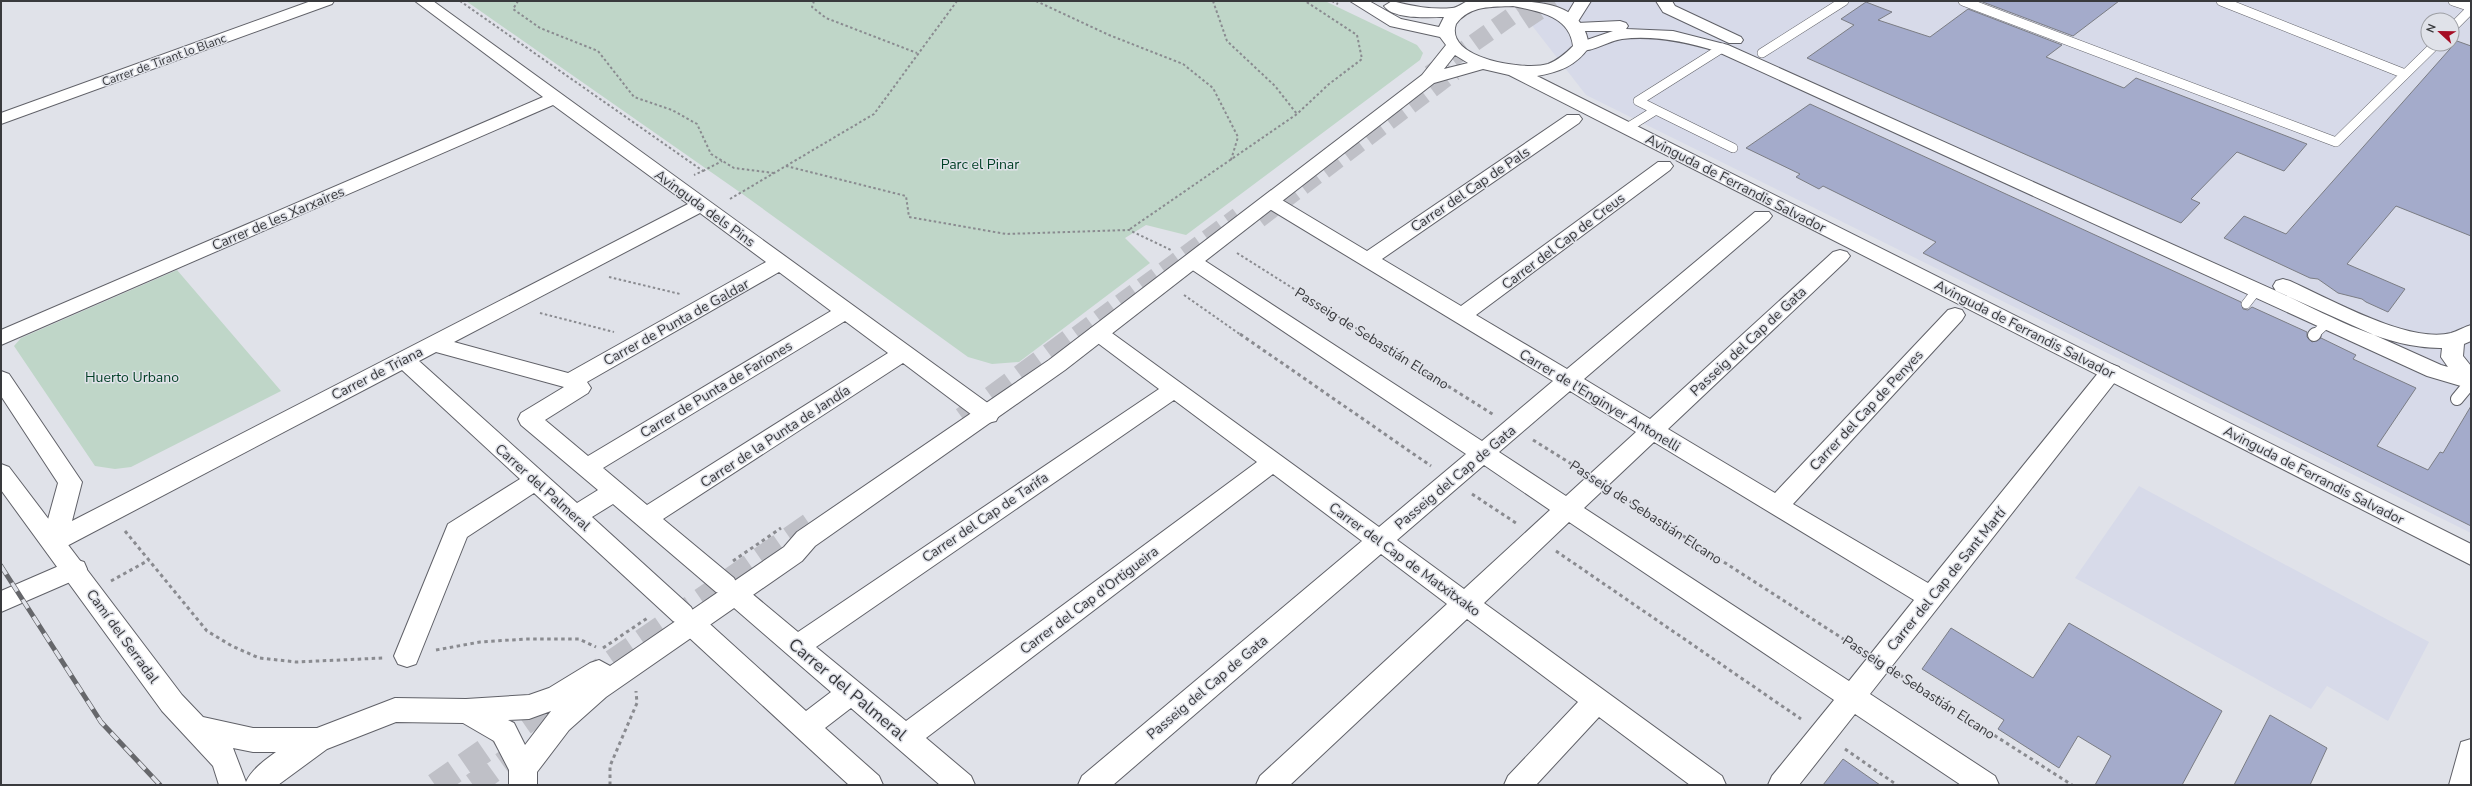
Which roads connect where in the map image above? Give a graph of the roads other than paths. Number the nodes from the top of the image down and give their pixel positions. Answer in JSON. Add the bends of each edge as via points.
{"nodes":[{"id":1,"x":326,"y":1,"type":"edge"},
{"id":2,"x":423,"y":1,"type":"edge"},
{"id":3,"x":1358,"y":1,"type":"edge"},
{"id":4,"x":1376,"y":1,"type":"edge"},
{"id":5,"x":1583,"y":1,"type":"edge"},
{"id":6,"x":1664,"y":1,"type":"edge"},
{"id":7,"x":1844,"y":1,"type":"edge"},
{"id":8,"x":1963,"y":1,"type":"edge"},
{"id":9,"x":2221,"y":1,"type":"edge"},
{"id":10,"x":2452,"y":1,"type":"edge"},
{"id":11,"x":1481,"y":2,"type":"edge"},
{"id":12,"x":2471,"y":8,"type":"edge"},
{"id":13,"x":1456,"y":13,"type":"junction"},
{"id":14,"x":2460,"y":20,"type":"edge"},
{"id":15,"x":1574,"y":25,"type":"junction"},
{"id":16,"x":1449,"y":40,"type":"junction"},
{"id":17,"x":1581,"y":47,"type":"junction"},
{"id":18,"x":1722,"y":48,"type":"junction"},
{"id":19,"x":1759,"y":51,"type":"junction"},
{"id":20,"x":2428,"y":52,"type":"edge"},
{"id":21,"x":1483,"y":64,"type":"junction"},
{"id":22,"x":1515,"y":71,"type":"junction"},
{"id":23,"x":1568,"y":74,"type":"junction"},
{"id":24,"x":2405,"y":74,"type":"junction"},
{"id":25,"x":1428,"y":79,"type":"junction"},
{"id":26,"x":555,"y":98,"type":"junction"},
{"id":27,"x":1656,"y":110,"type":"junction"},
{"id":28,"x":1576,"y":111,"type":"junction"},
{"id":29,"x":1,"y":119,"type":"edge"},
{"id":30,"x":1627,"y":128,"type":"junction"},
{"id":31,"x":1733,"y":148,"type":"dead end"},
{"id":32,"x":1664,"y":166,"type":"dead end"},
{"id":33,"x":1270,"y":201,"type":"junction"},
{"id":34,"x":705,"y":208,"type":"junction"},
{"id":35,"x":1762,"y":216,"type":"dead end"},
{"id":36,"x":1840,"y":256,"type":"dead end"},
{"id":37,"x":1367,"y":260,"type":"junction"},
{"id":38,"x":1192,"y":261,"type":"junction"},
{"id":39,"x":780,"y":263,"type":"junction"},
{"id":40,"x":846,"y":311,"type":"junction"},
{"id":41,"x":1955,"y":315,"type":"dead end"},
{"id":42,"x":1461,"y":316,"type":"junction"},
{"id":43,"x":1098,"y":333,"type":"junction"},
{"id":44,"x":2463,"y":336,"type":"edge"},
{"id":45,"x":1,"y":338,"type":"edge"},
{"id":46,"x":434,"y":344,"type":"junction"},
{"id":47,"x":903,"y":353,"type":"junction"},
{"id":48,"x":404,"y":359,"type":"junction"},
{"id":49,"x":2111,"y":372,"type":"junction"},
{"id":50,"x":1,"y":379,"type":"edge"},
{"id":51,"x":571,"y":381,"type":"junction"},
{"id":52,"x":1569,"y":381,"type":"junction"},
{"id":53,"x":2471,"y":381,"type":"edge"},
{"id":54,"x":1174,"y":389,"type":"junction"},
{"id":55,"x":2471,"y":397,"type":"edge"},
{"id":56,"x":988,"y":415,"type":"junction"},
{"id":57,"x":1652,"y":431,"type":"junction"},
{"id":58,"x":1483,"y":453,"type":"junction"},
{"id":59,"x":1273,"y":462,"type":"junction"},
{"id":60,"x":587,"y":467,"type":"junction"},
{"id":61,"x":1,"y":473,"type":"edge"},
{"id":62,"x":536,"y":480,"type":"junction"},
{"id":63,"x":615,"y":491,"type":"junction"},
{"id":64,"x":1777,"y":506,"type":"junction"},
{"id":65,"x":1567,"y":509,"type":"junction"},
{"id":66,"x":576,"y":516,"type":"junction"},
{"id":67,"x":646,"y":518,"type":"junction"},
{"id":68,"x":54,"y":541,"type":"junction"},
{"id":69,"x":1380,"y":541,"type":"junction"},
{"id":70,"x":2471,"y":555,"type":"edge"},
{"id":71,"x":74,"y":569,"type":"junction"},
{"id":72,"x":730,"y":590,"type":"junction"},
{"id":73,"x":1931,"y":598,"type":"junction"},
{"id":74,"x":1,"y":602,"type":"edge"},
{"id":75,"x":1465,"y":604,"type":"junction"},
{"id":76,"x":687,"y":619,"type":"junction"},
{"id":77,"x":797,"y":646,"type":"junction"},
{"id":78,"x":407,"y":656,"type":"road end"},
{"id":79,"x":617,"y":667,"type":"junction"},
{"id":80,"x":851,"y":692,"type":"junction"},
{"id":81,"x":1852,"y":697,"type":"junction"},
{"id":82,"x":1597,"y":700,"type":"junction"},
{"id":83,"x":466,"y":711,"type":"junction"},
{"id":84,"x":806,"y":727,"type":"junction"},
{"id":85,"x":196,"y":728,"type":"junction"},
{"id":86,"x":905,"y":738,"type":"junction"},
{"id":87,"x":317,"y":740,"type":"junction"},
{"id":88,"x":2471,"y":751,"type":"edge"},
{"id":89,"x":523,"y":777,"type":"edge"},
{"id":90,"x":233,"y":785,"type":"edge"},
{"id":91,"x":259,"y":785,"type":"edge"},
{"id":92,"x":869,"y":785,"type":"edge"},
{"id":93,"x":961,"y":785,"type":"edge"},
{"id":94,"x":1092,"y":785,"type":"edge"},
{"id":95,"x":1270,"y":785,"type":"edge"},
{"id":96,"x":1518,"y":785,"type":"edge"},
{"id":97,"x":1712,"y":785,"type":"edge"},
{"id":98,"x":1782,"y":785,"type":"edge"},
{"id":99,"x":1986,"y":785,"type":"edge"},
{"id":100,"x":2463,"y":785,"type":"edge"}],
"edges":[{"from":1,"to":29,"type":"street","name":"Carrer de Tirant lo Blanc"},
{"from":2,"to":26,"type":"street","name":"Avinguda dels Pins"},
{"from":3,"to":16,"type":"street","via":[[1396,22]]},
{"from":4,"to":13,"type":"street","via":[[1409,12]]},
{"from":5,"to":15,"type":"street"},
{"from":6,"to":19,"type":"street","via":[[1669,9]]},
{"from":7,"to":19,"type":"lane"},
{"from":8,"to":24,"type":"lane","via":[[2336,142]]},
{"from":9,"to":24,"type":"lane"},
{"from":10,"to":12,"type":"lane"},
{"from":11,"to":13,"type":"street"},
{"from":11,"to":15,"type":"street","via":[[1513,1],[1546,8]]},
{"from":12,"to":14,"type":"lane"},
{"from":13,"to":16,"type":"street","via":[[1448,22]]},
{"from":15,"to":17,"type":"street","via":[[1582,38]]},
{"from":15,"to":19,"type":"street","via":[[1653,24],[1691,29]]},
{"from":16,"to":21,"type":"street","via":[[1465,57]]},
{"from":16,"to":25,"type":"street"},
{"from":17,"to":18,"type":"street","via":[[1621,34],[1654,33],[1687,37]]},
{"from":17,"to":23,"type":"street"},
{"from":18,"to":27,"type":"lane","via":[[1638,101]]},
{"from":18,"to":53,"type":"street","via":[[2321,329],[2435,371]]},
{"from":19,"to":44,"type":"street","via":[[2392,334],[2422,341]]},
{"from":20,"to":24,"type":"lane"},
{"from":21,"to":22,"type":"street"},
{"from":21,"to":25,"type":"street"},
{"from":22,"to":23,"type":"street","via":[[1542,69]]},
{"from":22,"to":28,"type":"street","name":"Avinguda de Ferrandis Salvador"},
{"from":23,"to":28,"type":"street"},
{"from":25,"to":33,"type":"street"},
{"from":26,"to":34,"type":"street","name":"Avinguda dels Pins"},
{"from":26,"to":45,"type":"street","name":"Carrer de les Xarxaires"},
{"from":27,"to":30,"type":"lane"},
{"from":27,"to":31,"type":"lane"},
{"from":28,"to":30,"type":"street","name":"Avinguda de Ferrandis Salvador"},
{"from":28,"to":37,"type":"street","name":"Carrer del Cap de Pals"},
{"from":30,"to":49,"type":"street","name":"Avinguda de Ferrandis Salvador"},
{"from":32,"to":42,"type":"street","name":"Carrer del Cap de Creus"},
{"from":33,"to":37,"type":"street","name":"Carrer de l'Enginyer Antonelli"},
{"from":33,"to":38,"type":"street"},
{"from":34,"to":39,"type":"street","name":"Avinguda dels Pins"},
{"from":34,"to":46,"type":"street","name":"Carrer de Triana","via":[[577,269]]},
{"from":35,"to":52,"type":"street","name":"Passeig del Cap de Gata"},
{"from":36,"to":57,"type":"street","name":"Passeig del Cap de Gata"},
{"from":37,"to":42,"type":"street","name":"Carrer de l'Enginyer Antonelli"},
{"from":38,"to":43,"type":"street"},
{"from":38,"to":58,"type":"street"},
{"from":39,"to":40,"type":"street","name":"Avinguda dels Pins"},
{"from":39,"to":51,"type":"street","name":"Carrer de Punta de Galdar"},
{"from":40,"to":47,"type":"street","name":"Avinguda dels Pins"},
{"from":40,"to":60,"type":"street","name":"Carrer de Punta de Fariones"},
{"from":41,"to":64,"type":"street","name":"Carrer del Cap de Penyes"},
{"from":42,"to":52,"type":"street","name":"Carrer de l'Enginyer Antonelli"},
{"from":43,"to":54,"type":"street","name":"Carrer del Cap de Matxitxako"},
{"from":43,"to":56,"type":"street"},
{"from":44,"to":53,"type":"street","via":[[2452,358]]},
{"from":46,"to":48,"type":"street","name":"Carrer de Triana"},
{"from":46,"to":51,"type":"street"},
{"from":47,"to":56,"type":"street","name":"Avinguda dels Pins"},
{"from":47,"to":67,"type":"street","name":"Carrer de la Punta de Jandía"},
{"from":48,"to":62,"type":"street","name":"Carrer del Palmeral"},
{"from":48,"to":68,"type":"street","name":"Carrer de Triana"},
{"from":49,"to":70,"type":"street","name":"Avinguda de Ferrandis Salvador"},
{"from":49,"to":73,"type":"street","name":"Carrer del Cap de Sant Martí"},
{"from":50,"to":68,"type":"street","via":[[70,482]]},
{"from":51,"to":60,"type":"street","name":"Carrer del Palmeral","via":[[580,388],[529,419]]},
{"from":52,"to":57,"type":"street","name":"Carrer de l'Enginyer Antonelli"},
{"from":52,"to":58,"type":"street","name":"Passeig del Cap de Gata"},
{"from":53,"to":55,"type":"lane","via":[[2456,400]]},
{"from":54,"to":59,"type":"street","name":"Carrer del Cap de Matxitxako"},
{"from":54,"to":77,"type":"street","name":"Carrer del Cap de Tarifa"},
{"from":56,"to":72,"type":"street","via":[[806,539],[793,554]]},
{"from":57,"to":64,"type":"street","name":"Carrer de l'Enginyer Antonelli"},
{"from":57,"to":65,"type":"street","name":"Passeig del Cap de Gata"},
{"from":58,"to":65,"type":"street"},
{"from":58,"to":69,"type":"street","name":"Passeig del Cap de Gata"},
{"from":59,"to":69,"type":"street","name":"Carrer del Cap de Matxitxako"},
{"from":59,"to":86,"type":"street","name":"Carrer del Cap d'Ortigueira"},
{"from":60,"to":63,"type":"street","name":"Carrer del Palmeral"},
{"from":61,"to":68,"type":"street","name":"Camí del Serradal"},
{"from":62,"to":66,"type":"street","name":"Carrer del Palmeral"},
{"from":62,"to":78,"type":"street","via":[[457,532]]},
{"from":63,"to":66,"type":"street"},
{"from":63,"to":67,"type":"street","name":"Carrer del Palmeral"},
{"from":64,"to":73,"type":"street","name":"Carrer de l'Enginyer Antonelli"},
{"from":65,"to":75,"type":"street","name":"Passeig del Cap de Gata"},
{"from":65,"to":81,"type":"street"},
{"from":66,"to":76,"type":"street","name":"Carrer del Palmeral"},
{"from":67,"to":72,"type":"street","name":"Carrer del Palmeral"},
{"from":68,"to":71,"type":"street","name":"Camí del Serradal"},
{"from":69,"to":75,"type":"street","name":"Carrer del Cap de Matxitxako"},
{"from":69,"to":94,"type":"street","name":"Passeig del Cap de Gata"},
{"from":71,"to":74,"type":"street"},
{"from":71,"to":85,"type":"street","name":"Camí del Serradal","via":[[172,703]]},
{"from":72,"to":76,"type":"street"},
{"from":72,"to":77,"type":"street","name":"Carrer del Palmeral"},
{"from":73,"to":81,"type":"street","name":"Carrer del Cap de Sant Martí"},
{"from":75,"to":82,"type":"street","name":"Carrer del Cap de Matxitxako"},
{"from":75,"to":95,"type":"street","name":"Passeig del Cap de Gata"},
{"from":76,"to":79,"type":"street"},
{"from":76,"to":84,"type":"street","name":"Carrer del Palmeral"},
{"from":77,"to":80,"type":"street","name":"Carrer del Palmeral"},
{"from":79,"to":83,"type":"street","via":[[558,697],[529,707]]},
{"from":79,"to":89,"type":"street","via":[[559,721]]},
{"from":80,"to":84,"type":"street"},
{"from":80,"to":86,"type":"street","name":"Carrer del Palmeral"},
{"from":81,"to":98,"type":"street","name":"Carrer del Cap de Sant Martí"},
{"from":81,"to":99,"type":"street"},
{"from":82,"to":96,"type":"street"},
{"from":82,"to":97,"type":"street","name":"Carrer del Cap de Matxitxako"},
{"from":83,"to":87,"type":"street","via":[[395,710]]},
{"from":83,"to":89,"type":"street","via":[[504,732]]},
{"from":84,"to":92,"type":"street","name":"Carrer del Palmeral"},
{"from":85,"to":87,"type":"street","via":[[253,740]]},
{"from":85,"to":90,"type":"street","name":"Camí del Serradal","via":[[225,759]]},
{"from":86,"to":93,"type":"street","name":"Carrer del Palmeral"},
{"from":87,"to":91,"type":"street","via":[[275,769]]},
{"from":88,"to":100,"type":"street"}]}
